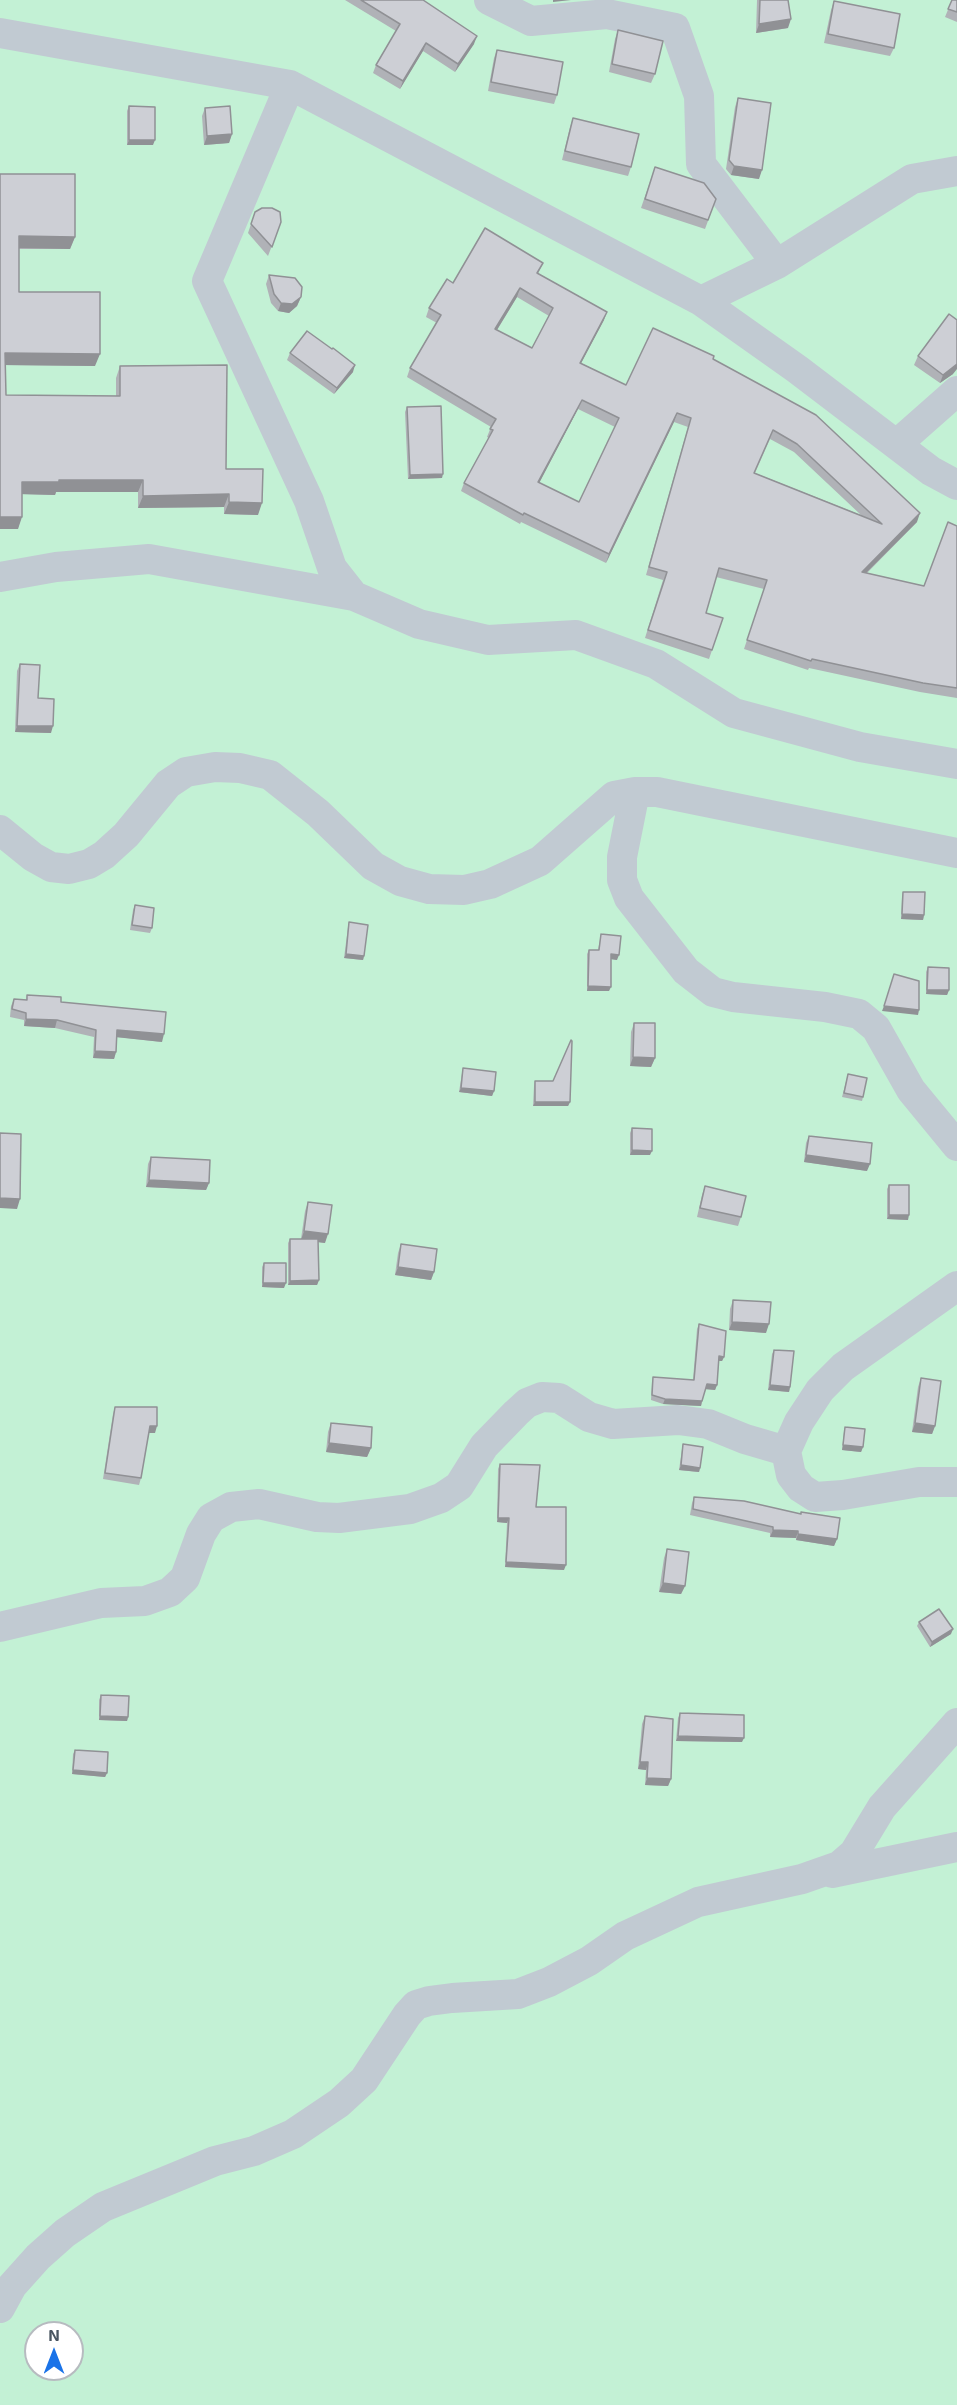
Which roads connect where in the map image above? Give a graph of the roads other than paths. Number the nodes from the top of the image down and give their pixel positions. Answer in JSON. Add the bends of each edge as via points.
{"nodes":[{"id":1,"x":489,"y":0,"type":"edge"},
{"id":2,"x":0,"y":33,"type":"edge"},
{"id":3,"x":290,"y":85,"type":"junction"},
{"id":4,"x":957,"y":171,"type":"edge"},
{"id":5,"x":777,"y":264,"type":"junction"},
{"id":6,"x":701,"y":301,"type":"junction"},
{"id":7,"x":957,"y":391,"type":"edge"},
{"id":8,"x":897,"y":444,"type":"junction"},
{"id":9,"x":957,"y":485,"type":"edge"},
{"id":10,"x":0,"y":577,"type":"edge"},
{"id":11,"x":354,"y":596,"type":"junction"},
{"id":12,"x":957,"y":764,"type":"edge"},
{"id":13,"x":635,"y":792,"type":"junction"},
{"id":14,"x":0,"y":830,"type":"edge"},
{"id":15,"x":957,"y":853,"type":"edge"},
{"id":16,"x":957,"y":1146,"type":"edge"},
{"id":17,"x":957,"y":1286,"type":"edge"},
{"id":18,"x":786,"y":1451,"type":"junction"},
{"id":19,"x":957,"y":1482,"type":"edge"},
{"id":20,"x":0,"y":1627,"type":"edge"},
{"id":21,"x":957,"y":1723,"type":"edge"},
{"id":22,"x":957,"y":1847,"type":"edge"},
{"id":23,"x":802,"y":1878,"type":"junction"},
{"id":24,"x":0,"y":2307,"type":"edge"}],
"edges":[{"from":1,"to":5,"type":"street","via":[[531,21],[607,15],[675,28],[699,96],[701,164]]},
{"from":2,"to":3,"type":"street"},
{"from":3,"to":6,"type":"street"},
{"from":3,"to":11,"type":"street","via":[[207,281],[309,501],[332,568]]},
{"from":4,"to":5,"type":"street","via":[[912,178]]},
{"from":5,"to":6,"type":"street"},
{"from":6,"to":8,"type":"street"},
{"from":7,"to":8,"type":"street"},
{"from":8,"to":9,"type":"street","via":[[931,471]]},
{"from":10,"to":11,"type":"street","via":[[56,567],[149,559]]},
{"from":11,"to":12,"type":"street","via":[[419,624],[488,640],[576,635],[656,664],[734,713],[860,747]]},
{"from":13,"to":14,"type":"street","via":[[614,796],[540,861],[490,884],[464,890],[400,881],[373,866],[289,788],[270,775],[240,768],[186,772],[168,784],[126,836],[104,855],[79,867],[51,867]]},
{"from":13,"to":15,"type":"street","via":[[657,792]]},
{"from":13,"to":16,"type":"street","via":[[622,857],[622,880],[629,898],[686,971],[713,992],[733,997],[825,1006],[859,1014],[876,1028],[911,1090]]},
{"from":17,"to":18,"type":"street","via":[[843,1366],[820,1390]]},
{"from":18,"to":19,"type":"street","via":[[791,1475],[815,1497],[920,1482]]},
{"from":18,"to":20,"type":"street","via":[[708,1424],[678,1420],[613,1424],[589,1417],[559,1398],[542,1397],[516,1413],[484,1446],[459,1486],[441,1498],[410,1509],[339,1518],[259,1504],[231,1507],[211,1518],[185,1578],[170,1592],[145,1601],[101,1604]]},
{"from":21,"to":23,"type":"street","via":[[882,1807],[854,1853],[839,1866]]},
{"from":22,"to":23,"type":"street"},
{"from":23,"to":24,"type":"street","via":[[698,1902],[625,1936],[549,1982],[518,1994],[452,1998],[416,2005],[364,2080],[339,2103],[293,2134],[103,2207],[38,2257],[12,2286]]}]}
